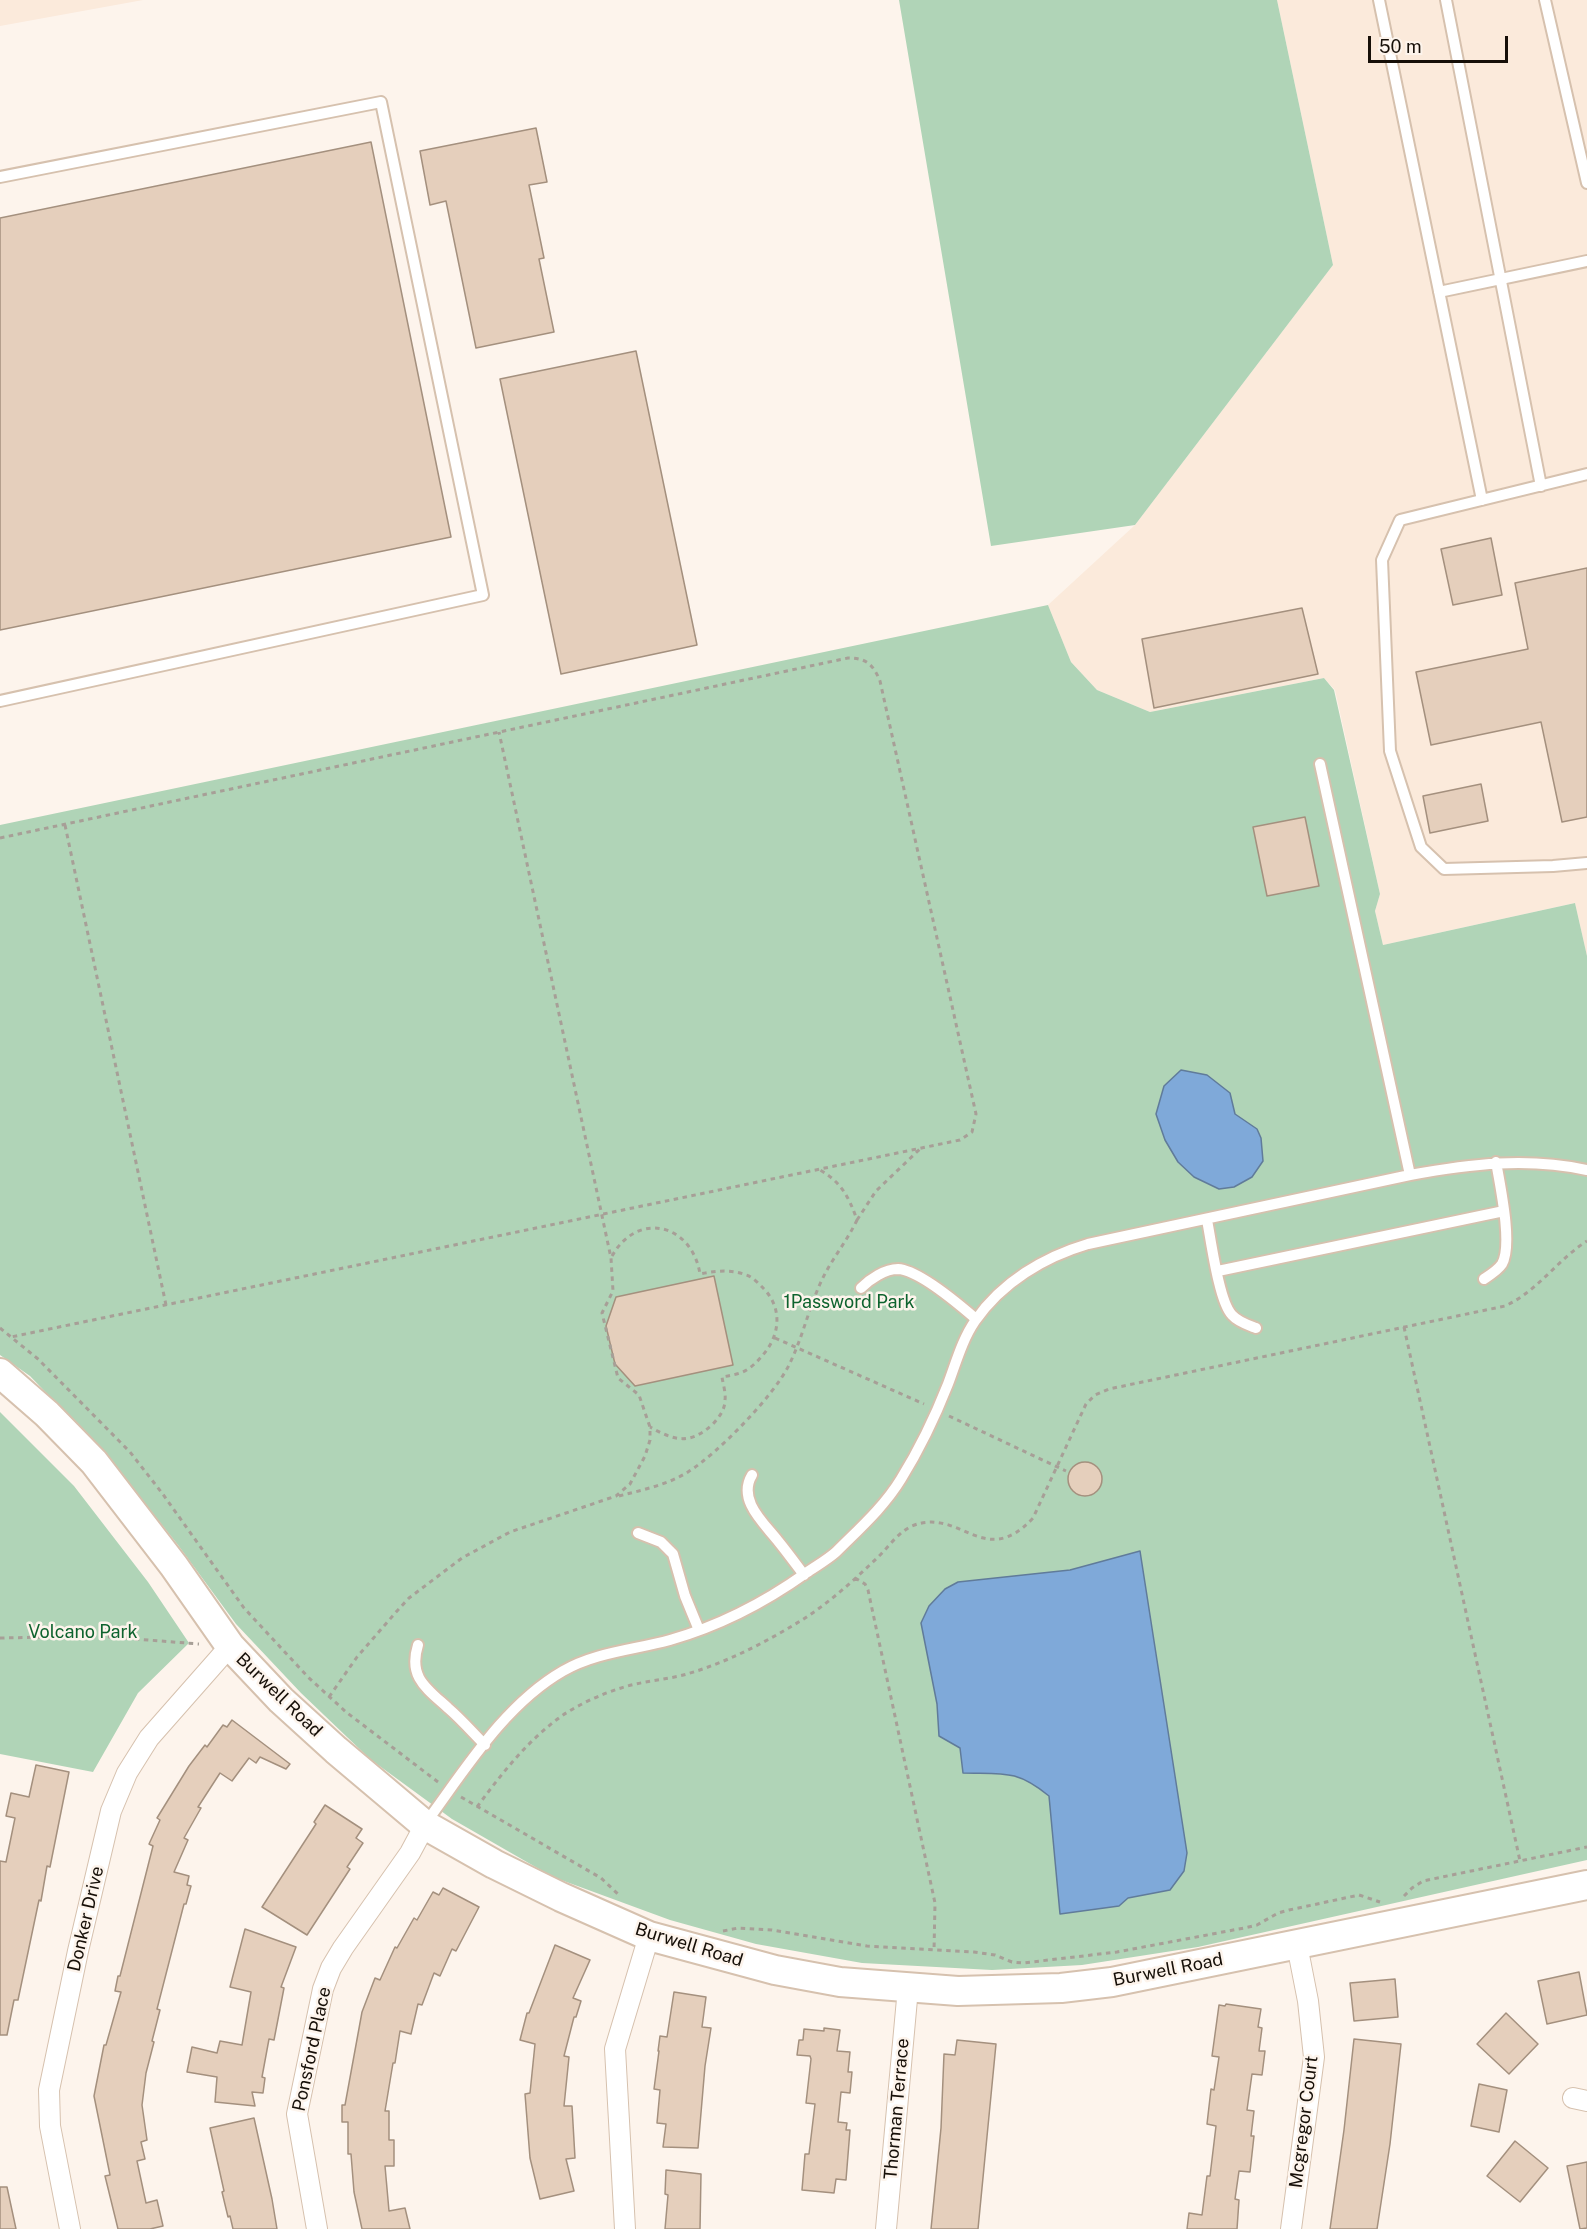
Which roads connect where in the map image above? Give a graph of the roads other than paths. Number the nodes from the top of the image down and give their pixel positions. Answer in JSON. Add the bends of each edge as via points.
{"nodes":[{"id":1,"x":1378,"y":0,"type":"edge"},
{"id":2,"x":1446,"y":0,"type":"edge"},
{"id":3,"x":1545,"y":0,"type":"edge"},
{"id":4,"x":0,"y":177,"type":"edge"},
{"id":5,"x":1587,"y":183,"type":"edge"},
{"id":6,"x":1587,"y":261,"type":"edge"},
{"id":7,"x":1500,"y":280,"type":"junction"},
{"id":8,"x":1439,"y":292,"type":"junction"},
{"id":9,"x":1587,"y":474,"type":"edge"},
{"id":10,"x":1541,"y":486,"type":"junction"},
{"id":11,"x":1482,"y":500,"type":"junction"},
{"id":12,"x":0,"y":701,"type":"edge"},
{"id":13,"x":1320,"y":764,"type":"dead end"},
{"id":14,"x":1587,"y":862,"type":"edge"},
{"id":15,"x":1496,"y":1162,"type":"junction"},
{"id":16,"x":1587,"y":1170,"type":"edge"},
{"id":17,"x":1410,"y":1174,"type":"junction"},
{"id":18,"x":1504,"y":1210,"type":"junction"},
{"id":19,"x":1207,"y":1220,"type":"junction"},
{"id":20,"x":1218,"y":1271,"type":"junction"},
{"id":21,"x":1484,"y":1279,"type":"dead end"},
{"id":22,"x":861,"y":1288,"type":"dead end"},
{"id":23,"x":976,"y":1319,"type":"junction"},
{"id":24,"x":1256,"y":1328,"type":"dead end"},
{"id":25,"x":0,"y":1373,"type":"edge"},
{"id":26,"x":752,"y":1475,"type":"dead end"},
{"id":27,"x":638,"y":1533,"type":"dead end"},
{"id":28,"x":804,"y":1575,"type":"junction"},
{"id":29,"x":699,"y":1630,"type":"junction"},
{"id":30,"x":418,"y":1645,"type":"dead end"},
{"id":31,"x":230,"y":1646,"type":"junction"},
{"id":32,"x":485,"y":1745,"type":"junction"},
{"id":33,"x":425,"y":1825,"type":"junction"},
{"id":34,"x":1587,"y":1885,"type":"edge"},
{"id":35,"x":649,"y":1936,"type":"junction"},
{"id":36,"x":1297,"y":1945,"type":"junction"},
{"id":37,"x":908,"y":1988,"type":"junction"},
{"id":38,"x":70,"y":2229,"type":"edge"},
{"id":39,"x":317,"y":2229,"type":"edge"},
{"id":40,"x":625,"y":2229,"type":"edge"},
{"id":41,"x":886,"y":2229,"type":"edge"},
{"id":42,"x":1291,"y":2229,"type":"edge"}],
"edges":[{"from":1,"to":8,"type":"lane"},
{"from":2,"to":7,"type":"lane"},
{"from":3,"to":5,"type":"lane"},
{"from":4,"to":12,"type":"lane","via":[[381,102],[483,596]]},
{"from":6,"to":7,"type":"lane"},
{"from":7,"to":8,"type":"lane"},
{"from":7,"to":10,"type":"lane"},
{"from":8,"to":11,"type":"lane"},
{"from":9,"to":10,"type":"lane"},
{"from":10,"to":11,"type":"lane"},
{"from":11,"to":14,"type":"lane","via":[[1400,520],[1382,560],[1390,751],[1421,847],[1444,869]]},
{"from":13,"to":17,"type":"lane"},
{"from":15,"to":16,"type":"lane","via":[[1530,1161]]},
{"from":15,"to":17,"type":"lane"},
{"from":15,"to":18,"type":"lane"},
{"from":17,"to":19,"type":"lane"},
{"from":18,"to":20,"type":"lane"},
{"from":18,"to":21,"type":"lane","via":[[1502,1265]]},
{"from":19,"to":20,"type":"lane"},
{"from":19,"to":23,"type":"lane","via":[[1062,1251],[1018,1278]]},
{"from":20,"to":24,"type":"lane","via":[[1230,1314]]},
{"from":22,"to":23,"type":"lane","via":[[877,1275],[898,1269],[937,1288]]},
{"from":23,"to":28,"type":"lane","via":[[937,1410],[900,1480],[877,1511],[833,1555]]},
{"from":25,"to":31,"type":"main road","name":"Burwell Road","via":[[48,1413],[94,1462]]},
{"from":26,"to":28,"type":"lane","via":[[748,1492],[752,1508]]},
{"from":27,"to":29,"type":"lane","via":[[661,1542],[674,1554]]},
{"from":28,"to":29,"type":"lane","via":[[754,1607]]},
{"from":29,"to":32,"type":"lane","via":[[601,1655],[564,1670],[515,1708]]},
{"from":30,"to":32,"type":"lane","via":[[414,1660],[429,1692]]},
{"from":31,"to":33,"type":"main road","name":"Burwell Road","via":[[281,1700]]},
{"from":31,"to":38,"type":"street","name":"Donker Drive","via":[[149,1738],[127,1773],[111,1811],[50,2090],[50,2126]]},
{"from":32,"to":33,"type":"lane"},
{"from":33,"to":35,"type":"main road","name":"Burwell Road","via":[[503,1869]]},
{"from":33,"to":39,"type":"street","name":"Ponsford Place","via":[[410,1853],[343,1948],[323,1989],[297,2114]]},
{"from":34,"to":36,"type":"main road","name":"Burwell Road"},
{"from":35,"to":37,"type":"main road","name":"Burwell Road","via":[[775,1970],[840,1982]]},
{"from":35,"to":40,"type":"street","via":[[615,2049]]},
{"from":36,"to":37,"type":"main road","name":"Burwell Road","via":[[1112,1982],[1061,1988]]},
{"from":36,"to":42,"type":"street","name":"Mcgregor Court","via":[[1314,2057]]},
{"from":37,"to":41,"type":"street","name":"Thorman Terrace"}]}
